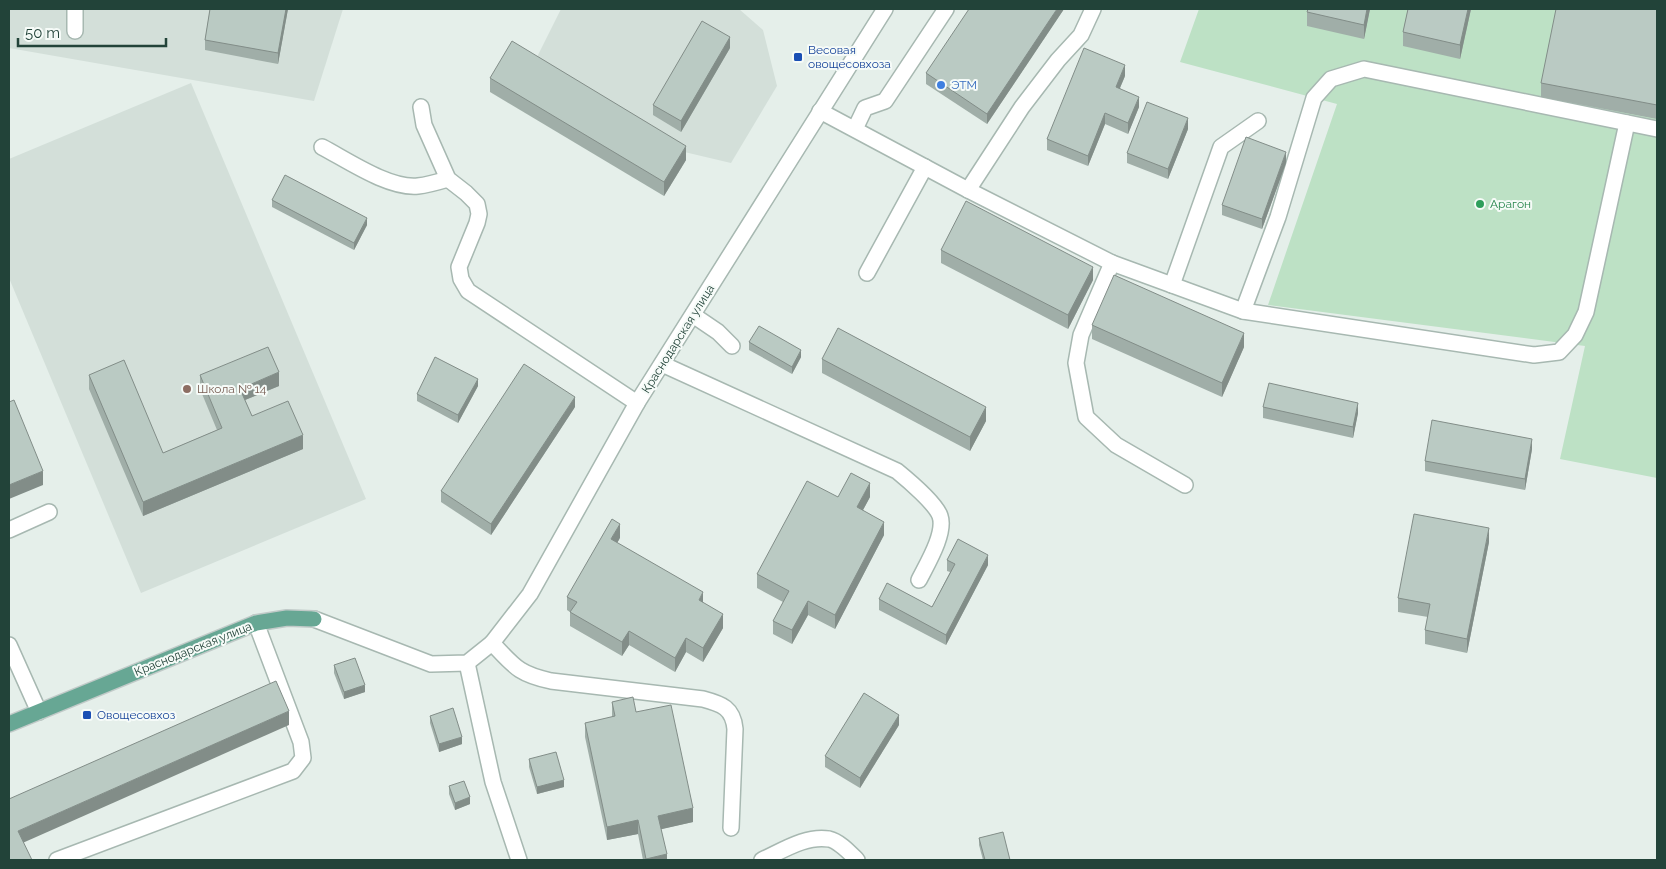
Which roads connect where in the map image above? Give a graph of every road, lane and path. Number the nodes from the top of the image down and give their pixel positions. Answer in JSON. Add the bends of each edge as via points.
{"nodes":[{"id":1,"x":75,"y":9,"type":"edge"},
{"id":2,"x":885,"y":9,"type":"edge"},
{"id":3,"x":946,"y":9,"type":"edge"},
{"id":4,"x":1093,"y":9,"type":"edge"},
{"id":5,"x":75,"y":31,"type":"dead end"},
{"id":6,"x":421,"y":107,"type":"dead end"},
{"id":7,"x":820,"y":111,"type":"junction"},
{"id":8,"x":1258,"y":121,"type":"dead end"},
{"id":9,"x":1627,"y":123,"type":"junction"},
{"id":10,"x":855,"y":129,"type":"junction"},
{"id":11,"x":1657,"y":129,"type":"edge"},
{"id":12,"x":322,"y":147,"type":"dead end"},
{"id":13,"x":925,"y":167,"type":"junction"},
{"id":14,"x":448,"y":180,"type":"junction"},
{"id":15,"x":968,"y":190,"type":"junction"},
{"id":16,"x":1112,"y":262,"type":"junction"},
{"id":17,"x":867,"y":273,"type":"dead end"},
{"id":18,"x":1172,"y":285,"type":"junction"},
{"id":19,"x":1243,"y":311,"type":"junction"},
{"id":20,"x":693,"y":315,"type":"junction"},
{"id":21,"x":732,"y":346,"type":"dead end"},
{"id":22,"x":662,"y":364,"type":"junction"},
{"id":23,"x":637,"y":403,"type":"junction"},
{"id":24,"x":1185,"y":485,"type":"dead end"},
{"id":25,"x":49,"y":512,"type":"dead end"},
{"id":26,"x":9,"y":530,"type":"edge"},
{"id":27,"x":919,"y":580,"type":"dead end"},
{"id":28,"x":314,"y":618,"type":"joint"},
{"id":29,"x":256,"y":624,"type":"junction"},
{"id":30,"x":492,"y":643,"type":"junction"},
{"id":31,"x":9,"y":646,"type":"edge"},
{"id":32,"x":467,"y":664,"type":"junction"},
{"id":33,"x":38,"y":712,"type":"junction"},
{"id":34,"x":9,"y":724,"type":"edge"},
{"id":35,"x":731,"y":828,"type":"dead end"},
{"id":36,"x":57,"y":860,"type":"edge"},
{"id":37,"x":518,"y":860,"type":"edge"},
{"id":38,"x":762,"y":860,"type":"edge"},
{"id":39,"x":857,"y":860,"type":"edge"}],
"edges":[{"from":1,"to":5,"type":"street"},
{"from":2,"to":7,"type":"street","name":"Краснодарская улица"},
{"from":3,"to":10,"type":"street","via":[[885,101],[865,108]]},
{"from":4,"to":15,"type":"street","via":[[1081,34],[1022,107]]},
{"from":6,"to":14,"type":"street","via":[[424,125]]},
{"from":7,"to":10,"type":"street"},
{"from":7,"to":20,"type":"street","name":"Краснодарская улица"},
{"from":8,"to":18,"type":"street","via":[[1221,146]]},
{"from":9,"to":11,"type":"street"},
{"from":9,"to":19,"type":"street","via":[[1364,69],[1331,79],[1314,98],[1278,217]]},
{"from":9,"to":19,"type":"street","via":[[1586,312],[1575,336],[1558,352],[1534,355]]},
{"from":10,"to":13,"type":"street"},
{"from":12,"to":14,"type":"street","via":[[389,182],[404,186]]},
{"from":13,"to":15,"type":"street"},
{"from":13,"to":17,"type":"street"},
{"from":14,"to":23,"type":"street","via":[[477,204],[479,214],[459,267],[460,279],[468,291]]},
{"from":15,"to":16,"type":"street"},
{"from":16,"to":18,"type":"street"},
{"from":16,"to":24,"type":"street","via":[[1081,335],[1076,363],[1086,417],[1116,445]]},
{"from":18,"to":19,"type":"street"},
{"from":20,"to":21,"type":"street"},
{"from":20,"to":22,"type":"street","name":"Краснодарская улица"},
{"from":22,"to":23,"type":"street","name":"Краснодарская улица"},
{"from":22,"to":27,"type":"street","via":[[897,471],[923,494],[940,516],[940,536]]},
{"from":23,"to":30,"type":"street","name":"Краснодарская улица","via":[[530,594]]},
{"from":25,"to":26,"type":"street"},
{"from":28,"to":29,"type":"main road","name":"Краснодарская улица","via":[[287,618]]},
{"from":28,"to":32,"type":"street","name":"Краснодарская улица","via":[[431,664]]},
{"from":29,"to":33,"type":"main road","name":"Краснодарская улица"},
{"from":29,"to":36,"type":"street","via":[[300,742],[303,758],[293,771]]},
{"from":30,"to":32,"type":"street","name":"Краснодарская улица"},
{"from":30,"to":35,"type":"street","via":[[517,670],[533,678],[703,699],[728,710],[735,729]]},
{"from":31,"to":33,"type":"street"},
{"from":32,"to":37,"type":"street","via":[[493,782]]},
{"from":33,"to":34,"type":"main road","name":"Краснодарская улица"},
{"from":38,"to":39,"type":"street","via":[[809,839],[831,839]]}]}
